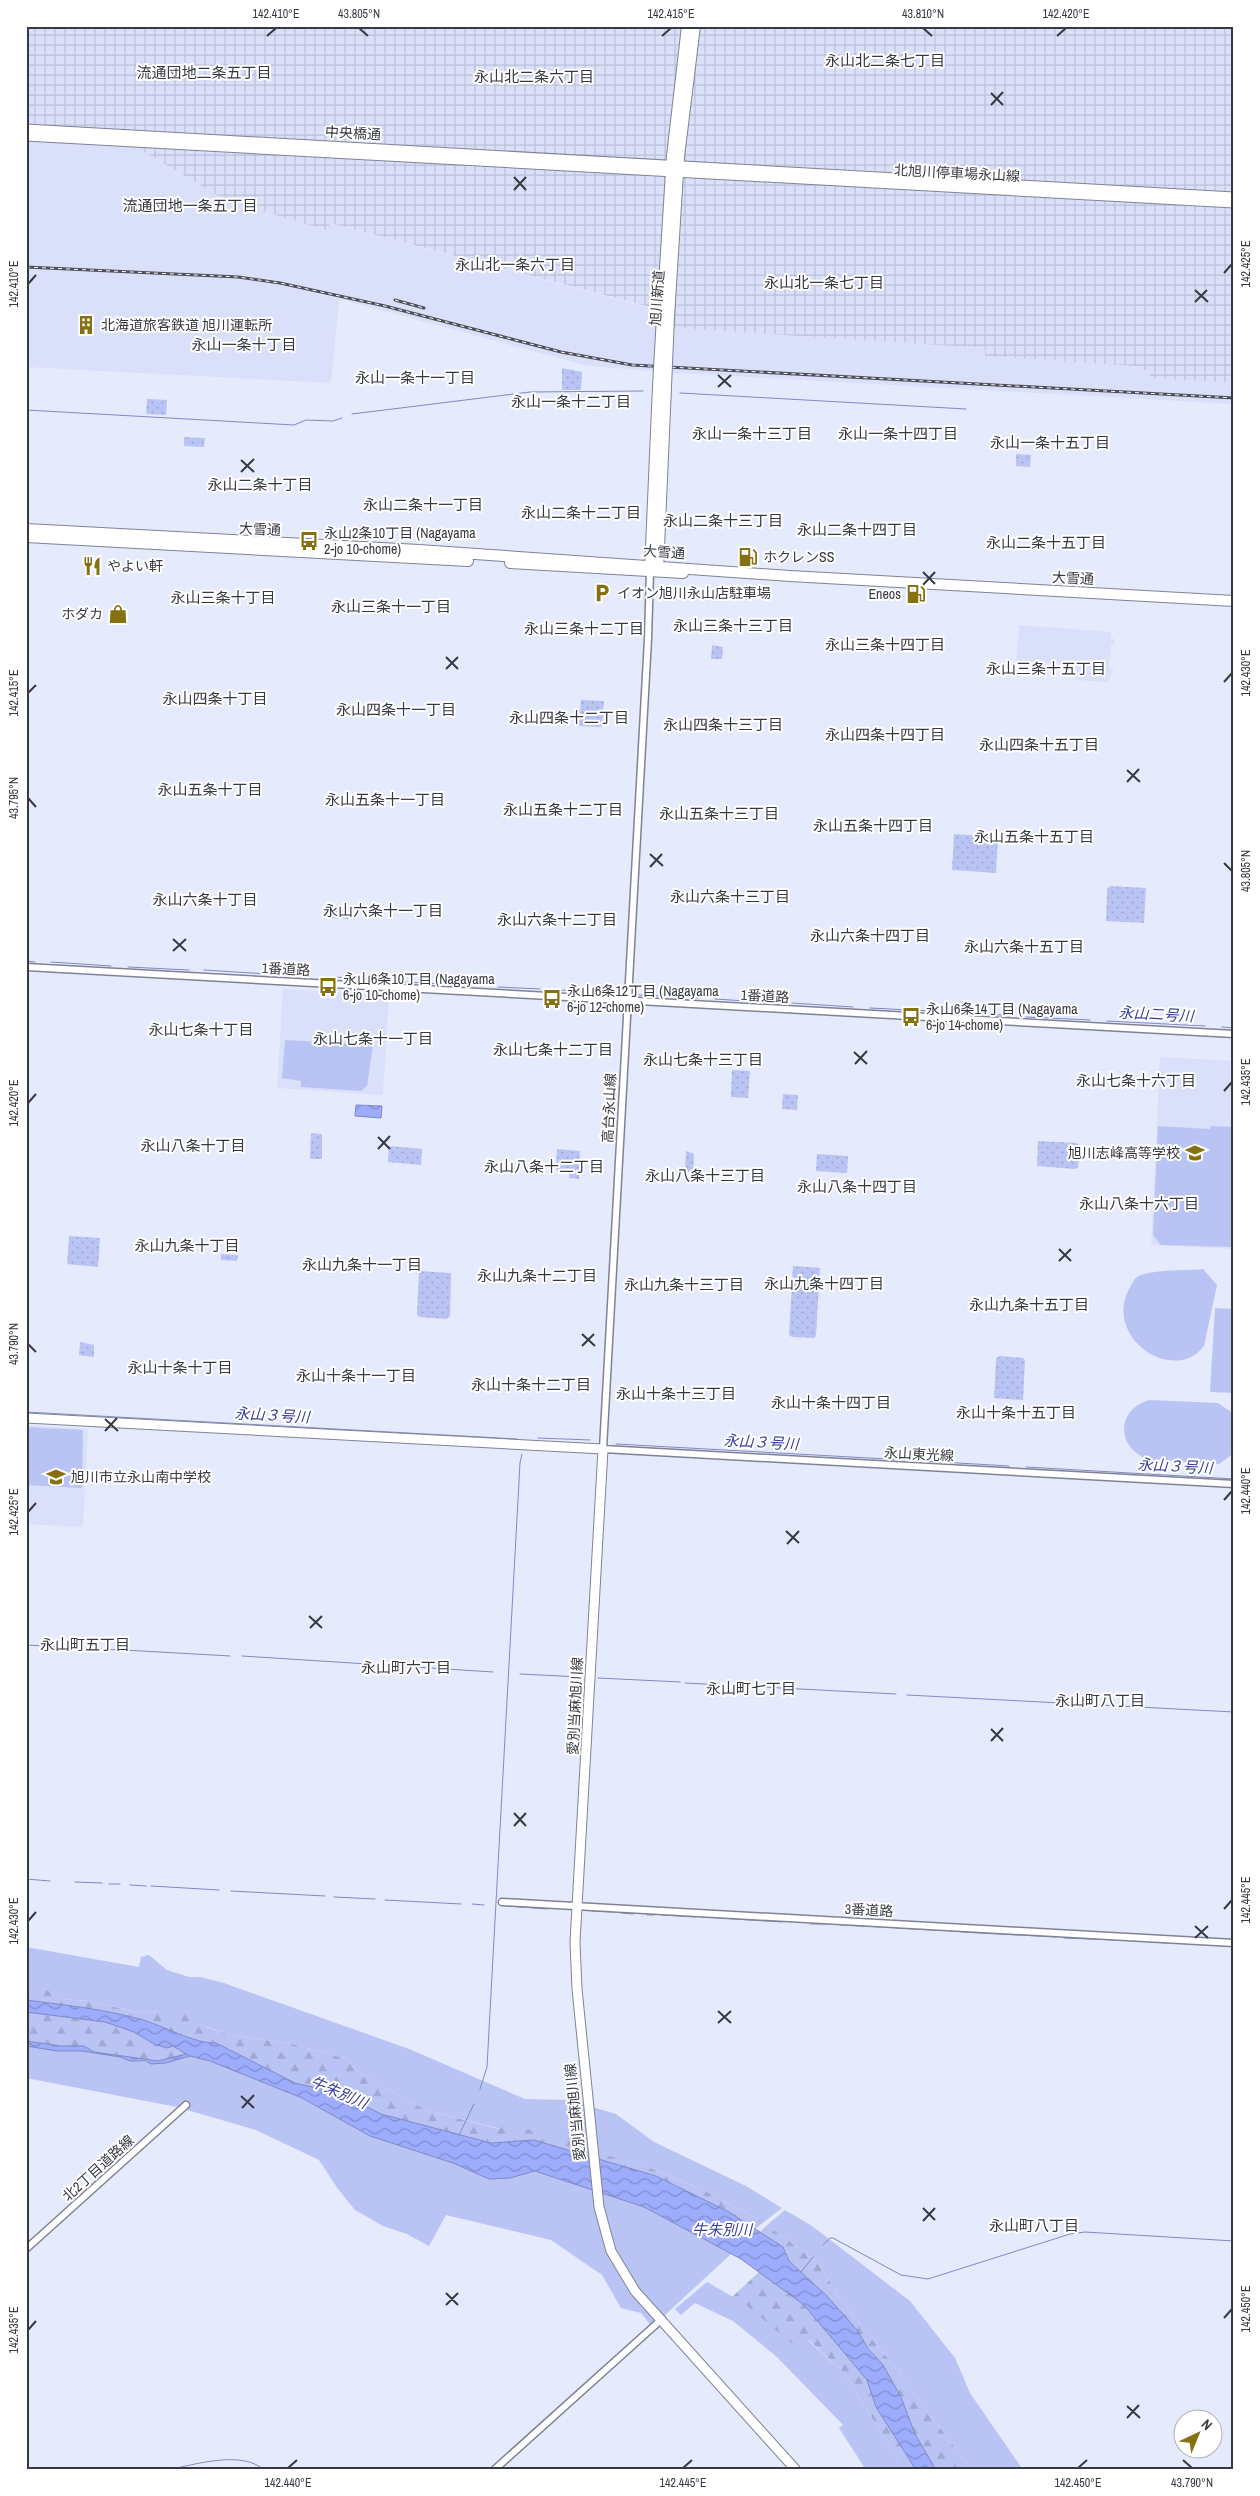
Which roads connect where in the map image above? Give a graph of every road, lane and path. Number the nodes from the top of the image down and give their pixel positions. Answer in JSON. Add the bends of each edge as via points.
{"nodes":[{"id":1,"x":687,"y":26,"type":"edge"},
{"id":2,"x":695,"y":26,"type":"edge"},
{"id":3,"x":26,"y":129,"type":"edge"},
{"id":4,"x":26,"y":136,"type":"edge"},
{"id":5,"x":675,"y":168,"type":"junction"},
{"id":6,"x":1234,"y":197,"type":"edge"},
{"id":7,"x":1234,"y":203,"type":"edge"},
{"id":8,"x":26,"y":529,"type":"edge"},
{"id":9,"x":26,"y":536,"type":"edge"},
{"id":10,"x":654,"y":568,"type":"junction"},
{"id":11,"x":1234,"y":601,"type":"edge"},
{"id":12,"x":26,"y":967,"type":"edge"},
{"id":13,"x":628,"y":1001,"type":"junction"},
{"id":14,"x":1234,"y":1034,"type":"edge"},
{"id":15,"x":26,"y":1418,"type":"edge"},
{"id":16,"x":603,"y":1449,"type":"junction"},
{"id":17,"x":1234,"y":1484,"type":"edge"},
{"id":18,"x":502,"y":1902,"type":"dead end"},
{"id":19,"x":577,"y":1906,"type":"junction"},
{"id":20,"x":1234,"y":1943,"type":"edge"},
{"id":21,"x":186,"y":2105,"type":"dead end"},
{"id":22,"x":26,"y":2249,"type":"edge"},
{"id":23,"x":662,"y":2319,"type":"junction"},
{"id":24,"x":494,"y":2470,"type":"edge"},
{"id":25,"x":796,"y":2470,"type":"edge"}],
"edges":[{"from":1,"to":5,"type":"highway","name":"旭川新道"},
{"from":2,"to":5,"type":"highway","name":"旭川新道"},
{"from":3,"to":5,"type":"main road","name":"中央橋通"},
{"from":4,"to":5,"type":"main road","name":"中央橋通"},
{"from":5,"to":6,"type":"main road","name":"北旭川停車場永山線"},
{"from":5,"to":7,"type":"main road","name":"北旭川停車場永山線"},
{"from":5,"to":10,"type":"highway","name":"旭川新道","bridge":true,"via":[[650,524]]},
{"from":8,"to":10,"type":"highway","name":"大雪通"},
{"from":9,"to":10,"type":"highway","name":"大雪通"},
{"from":10,"to":11,"type":"highway","name":"大雪通"},
{"from":10,"to":13,"type":"street","name":"高台永山線"},
{"from":12,"to":13,"type":"street","name":"1番道路"},
{"from":13,"to":14,"type":"street","name":"1番道路"},
{"from":13,"to":16,"type":"street","name":"高台永山線"},
{"from":15,"to":16,"type":"main road"},
{"from":16,"to":17,"type":"street","name":"永山東光線"},
{"from":16,"to":19,"type":"main road","name":"愛別当麻旭川線"},
{"from":18,"to":19,"type":"street","name":"3番道路"},
{"from":19,"to":20,"type":"street","name":"3番道路"},
{"from":19,"to":23,"type":"main road","name":"愛別当麻旭川線","via":[[577,1989],[599,2207],[619,2267],[635,2291]]},
{"from":21,"to":22,"type":"street","name":"北2丁目道路線"},
{"from":23,"to":24,"type":"street"},
{"from":23,"to":25,"type":"main road","name":"愛別当麻旭川線"}]}
